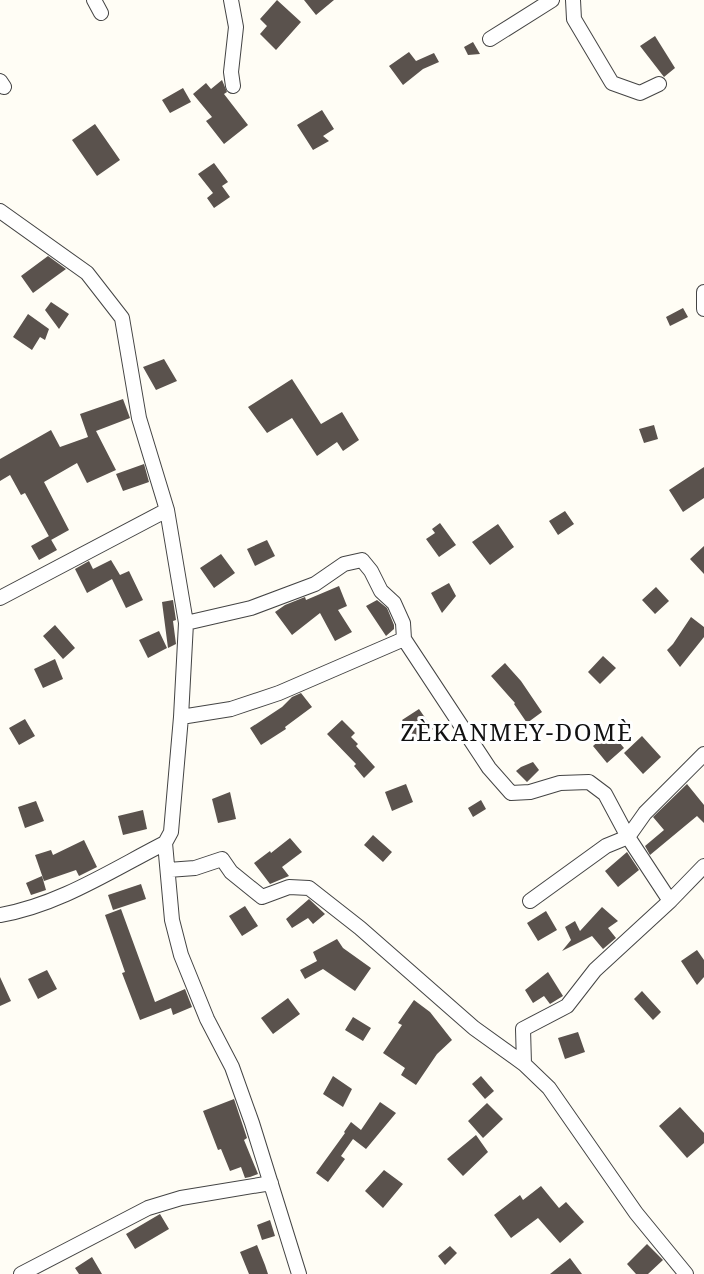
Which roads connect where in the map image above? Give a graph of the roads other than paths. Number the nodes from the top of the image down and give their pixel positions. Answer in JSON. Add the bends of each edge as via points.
{"nodes":[{"id":1,"x":94,"y":0,"type":"edge"},
{"id":2,"x":231,"y":0,"type":"edge"},
{"id":3,"x":552,"y":0,"type":"edge"},
{"id":4,"x":573,"y":0,"type":"edge"},
{"id":5,"x":101,"y":13,"type":"dead end"},
{"id":6,"x":490,"y":39,"type":"dead end"},
{"id":7,"x":659,"y":84,"type":"dead end"},
{"id":8,"x":233,"y":86,"type":"dead end"},
{"id":9,"x":0,"y":211,"type":"edge"},
{"id":10,"x":704,"y":292,"type":"edge"},
{"id":11,"x":704,"y":309,"type":"edge"},
{"id":12,"x":167,"y":510,"type":"junction"},
{"id":13,"x":0,"y":598,"type":"edge"},
{"id":14,"x":186,"y":623,"type":"junction"},
{"id":15,"x":404,"y":639,"type":"junction"},
{"id":16,"x":181,"y":717,"type":"junction"},
{"id":17,"x":704,"y":754,"type":"edge"},
{"id":18,"x":628,"y":837,"type":"junction"},
{"id":19,"x":165,"y":843,"type":"junction"},
{"id":20,"x":704,"y":866,"type":"edge"},
{"id":21,"x":168,"y":870,"type":"junction"},
{"id":22,"x":530,"y":901,"type":"dead end"},
{"id":23,"x":670,"y":901,"type":"junction"},
{"id":24,"x":0,"y":915,"type":"edge"},
{"id":25,"x":524,"y":1064,"type":"junction"},
{"id":26,"x":271,"y":1183,"type":"junction"},
{"id":27,"x":21,"y":1274,"type":"edge"},
{"id":28,"x":299,"y":1274,"type":"edge"},
{"id":29,"x":686,"y":1274,"type":"edge"}],
"edges":[{"from":1,"to":5,"type":"street"},
{"from":2,"to":8,"type":"street","via":[[236,27]]},
{"from":3,"to":6,"type":"street"},
{"from":4,"to":7,"type":"street","via":[[574,19],[612,83],[640,93]]},
{"from":9,"to":12,"type":"street","via":[[87,273],[122,318],[139,418]]},
{"from":10,"to":11,"type":"street"},
{"from":12,"to":13,"type":"street"},
{"from":12,"to":14,"type":"street"},
{"from":14,"to":15,"type":"street","via":[[251,608],[315,584],[344,564],[362,560],[381,591],[394,603],[403,623]]},
{"from":14,"to":16,"type":"street"},
{"from":15,"to":16,"type":"street","via":[[279,693],[231,709]]},
{"from":15,"to":18,"type":"street","via":[[489,768],[511,793],[560,783],[589,782],[605,794]]},
{"from":16,"to":19,"type":"street","via":[[171,832]]},
{"from":17,"to":18,"type":"street","via":[[645,813]]},
{"from":18,"to":22,"type":"street","via":[[606,846]]},
{"from":18,"to":23,"type":"street"},
{"from":19,"to":21,"type":"street"},
{"from":19,"to":24,"type":"street","via":[[58,898],[21,912]]},
{"from":20,"to":23,"type":"street"},
{"from":21,"to":25,"type":"street","via":[[195,868],[222,859],[231,872],[262,897],[289,886],[309,888],[474,1028]]},
{"from":21,"to":26,"type":"street","via":[[172,920],[181,955],[232,1067]]},
{"from":23,"to":25,"type":"street","via":[[595,970],[567,1005],[523,1029]]},
{"from":25,"to":29,"type":"street","via":[[549,1088],[636,1213]]},
{"from":26,"to":27,"type":"street","via":[[181,1198],[148,1208]]},
{"from":26,"to":28,"type":"street"}]}
